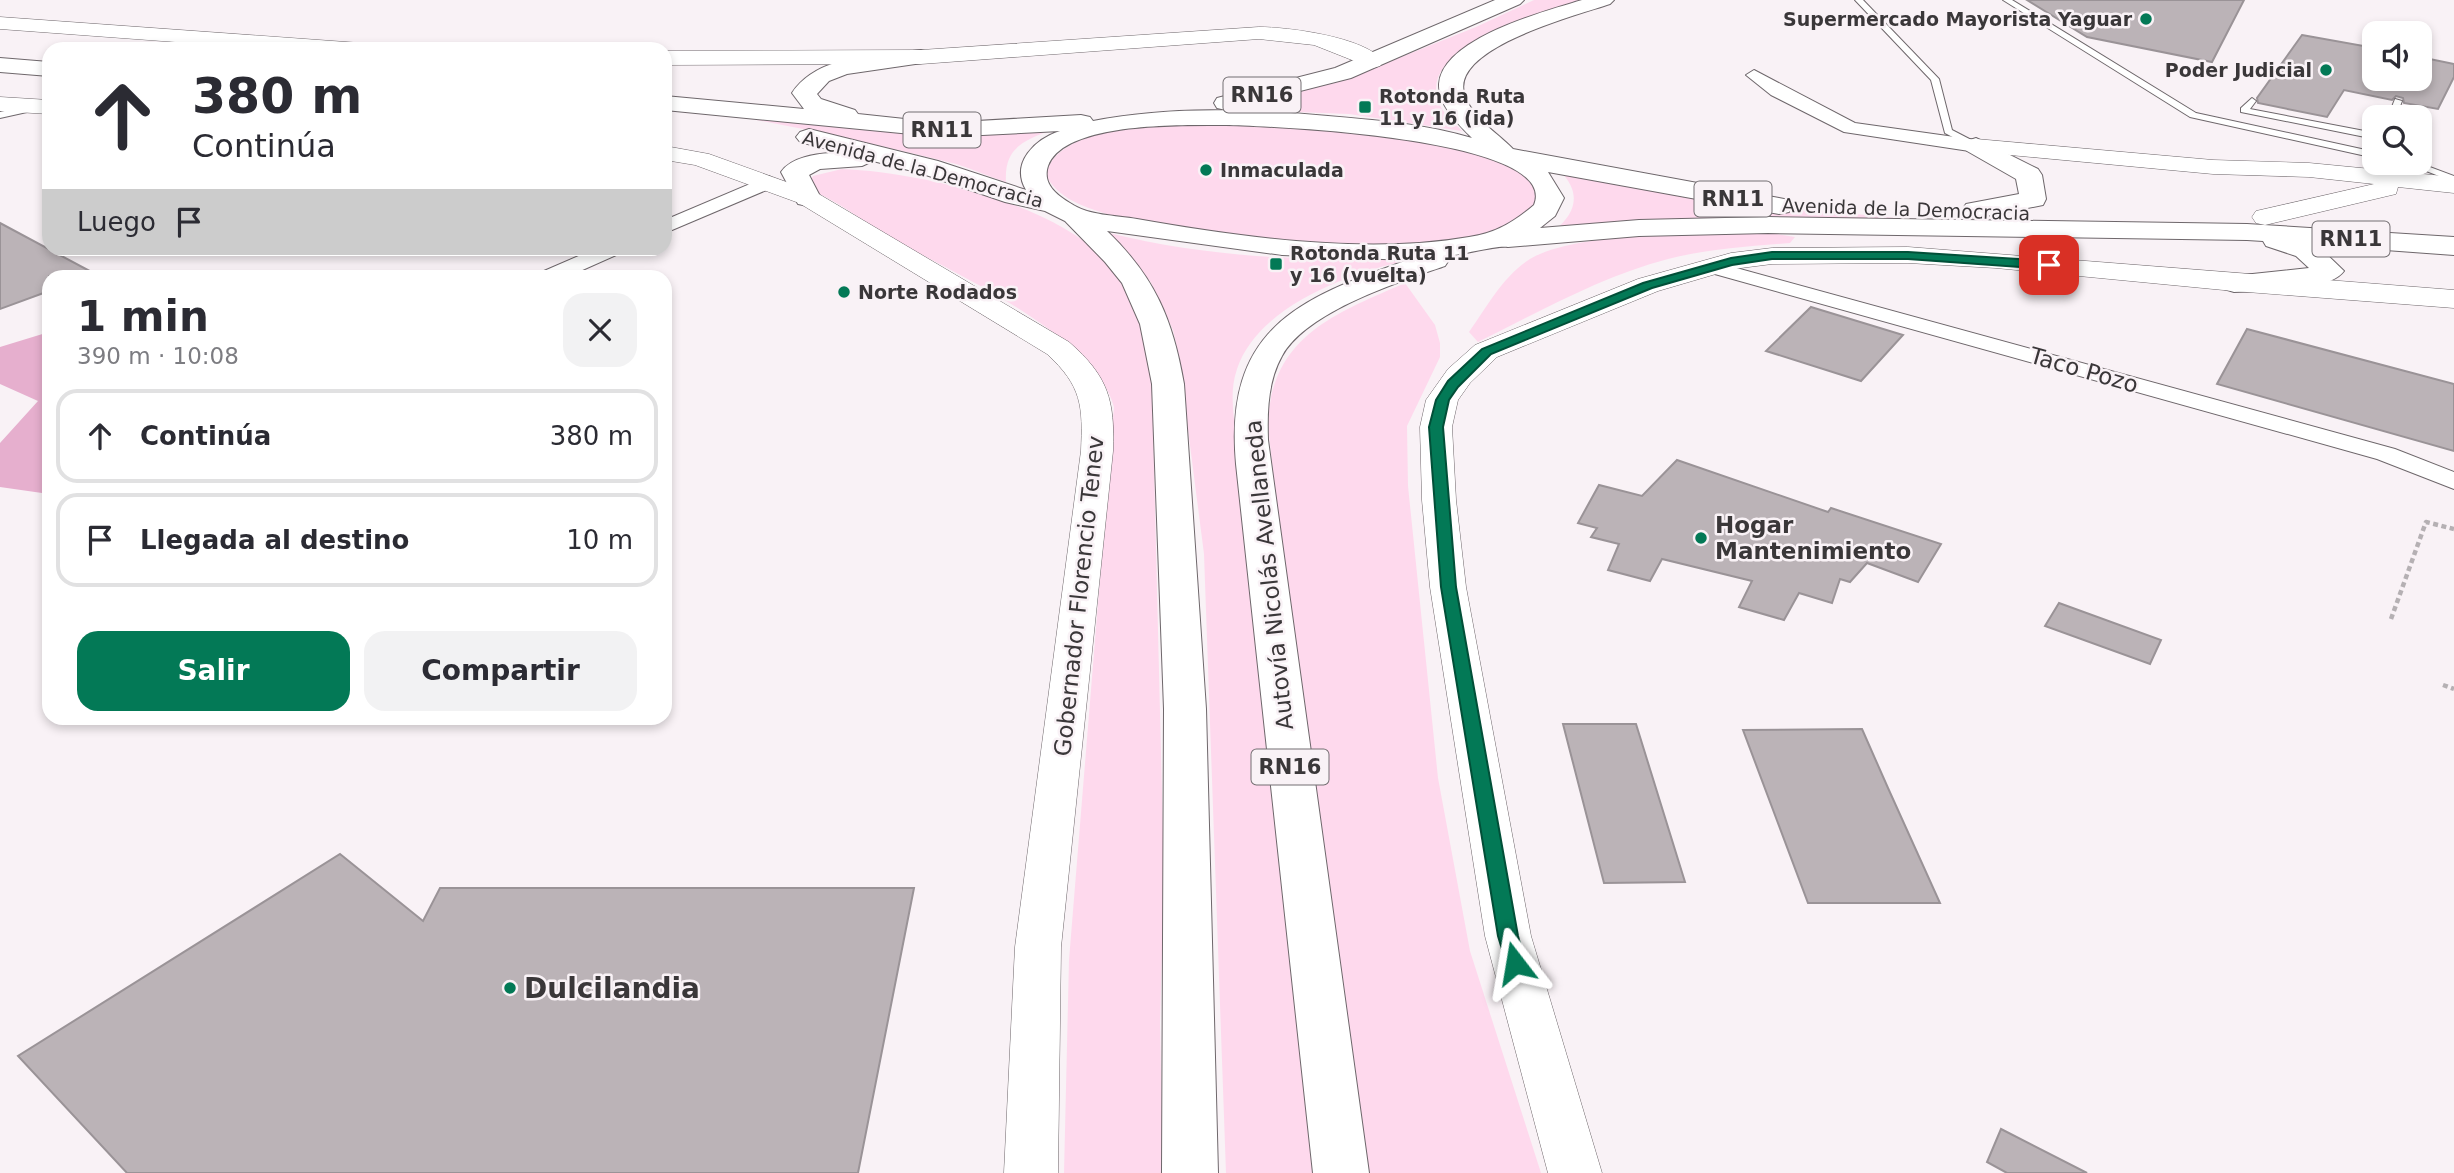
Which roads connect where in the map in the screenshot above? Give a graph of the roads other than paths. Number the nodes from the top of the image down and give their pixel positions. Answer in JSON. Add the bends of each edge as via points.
{"nodes":[{"id":1,"x":1513,"y":0,"type":"edge"},
{"id":2,"x":1603,"y":0,"type":"edge"},
{"id":3,"x":1859,"y":0,"type":"edge"},
{"id":4,"x":2007,"y":0,"type":"edge"},
{"id":5,"x":0,"y":23,"type":"edge"},
{"id":6,"x":263,"y":42,"type":"edge"},
{"id":7,"x":921,"y":57,"type":"junction"},
{"id":8,"x":672,"y":58,"type":"edge"},
{"id":9,"x":1372,"y":61,"type":"junction"},
{"id":10,"x":0,"y":65,"type":"edge"},
{"id":11,"x":42,"y":68,"type":"edge"},
{"id":12,"x":1754,"y":75,"type":"dead end"},
{"id":13,"x":0,"y":76,"type":"edge"},
{"id":14,"x":42,"y":79,"type":"edge"},
{"id":15,"x":672,"y":82,"type":"edge"},
{"id":16,"x":2252,"y":101,"type":"dead end"},
{"id":17,"x":2398,"y":101,"type":"dead end"},
{"id":18,"x":0,"y":104,"type":"edge"},
{"id":19,"x":672,"y":104,"type":"edge"},
{"id":20,"x":2396,"y":105,"type":"edge"},
{"id":21,"x":42,"y":107,"type":"edge"},
{"id":22,"x":42,"y":107,"type":"edge"},
{"id":23,"x":741,"y":111,"type":"junction"},
{"id":24,"x":672,"y":114,"type":"edge"},
{"id":25,"x":0,"y":115,"type":"edge"},
{"id":26,"x":695,"y":116,"type":"junction"},
{"id":27,"x":672,"y":119,"type":"edge"},
{"id":28,"x":1146,"y":119,"type":"junction"},
{"id":29,"x":903,"y":127,"type":"junction"},
{"id":30,"x":2362,"y":133,"type":"edge"},
{"id":31,"x":1976,"y":146,"type":"junction"},
{"id":32,"x":2362,"y":152,"type":"edge"},
{"id":33,"x":672,"y":154,"type":"edge"},
{"id":34,"x":1507,"y":155,"type":"junction"},
{"id":35,"x":881,"y":156,"type":"junction"},
{"id":36,"x":2432,"y":171,"type":"edge"},
{"id":37,"x":2454,"y":179,"type":"edge"},
{"id":38,"x":769,"y":182,"type":"junction"},
{"id":39,"x":2454,"y":186,"type":"edge"},
{"id":40,"x":808,"y":198,"type":"junction"},
{"id":41,"x":1065,"y":210,"type":"junction"},
{"id":42,"x":1960,"y":213,"type":"junction"},
{"id":43,"x":672,"y":224,"type":"edge"},
{"id":44,"x":2256,"y":224,"type":"junction"},
{"id":45,"x":2454,"y":231,"type":"edge"},
{"id":46,"x":1491,"y":241,"type":"junction"},
{"id":47,"x":2454,"y":246,"type":"edge"},
{"id":48,"x":598,"y":256,"type":"edge"},
{"id":49,"x":1711,"y":267,"type":"junction"},
{"id":50,"x":566,"y":270,"type":"edge"},
{"id":51,"x":2234,"y":283,"type":"junction"},
{"id":52,"x":2454,"y":299,"type":"edge"},
{"id":53,"x":2454,"y":481,"type":"edge"},
{"id":54,"x":1031,"y":1173,"type":"edge"},
{"id":55,"x":1190,"y":1173,"type":"edge"},
{"id":56,"x":1341,"y":1173,"type":"edge"},
{"id":57,"x":1575,"y":1173,"type":"edge"}],
"edges":[{"from":1,"to":9,"type":"highway","number":"RN16"},
{"from":2,"to":34,"type":"highway","via":[[1493,40],[1466,57],[1453,74],[1458,106]]},
{"from":3,"to":31,"type":"lane","via":[[1935,79],[1948,131]]},
{"from":4,"to":32,"type":"lane","via":[[2193,115]]},
{"from":5,"to":6,"type":"street"},
{"from":7,"to":8,"type":"street"},
{"from":7,"to":9,"type":"street","via":[[1270,33],[1301,35]]},
{"from":7,"to":29,"type":"highway","via":[[843,68],[821,76],[804,93],[812,104],[853,118]]},
{"from":9,"to":28,"type":"highway","number":"RN16","via":[[1294,87]]},
{"from":10,"to":11,"type":"highway"},
{"from":12,"to":31,"type":"street","via":[[1850,128]]},
{"from":13,"to":14,"type":"highway"},
{"from":15,"to":23,"type":"highway"},
{"from":16,"to":30,"type":"lane","via":[[2244,110]]},
{"from":17,"to":20,"type":"lane"},
{"from":18,"to":21,"type":"street"},
{"from":19,"to":23,"type":"highway","name":"Avenida de la Democracia","number":"RN11"},
{"from":22,"to":25,"type":"lane"},
{"from":23,"to":29,"type":"highway","name":"Avenida de la Democracia","number":"RN11"},
{"from":24,"to":26,"type":"highway","name":"Avenida de la Democracia","number":"RN11"},
{"from":26,"to":27,"type":"highway"},
{"from":26,"to":35,"type":"highway","name":"Avenida de la Democracia","number":"RN11","via":[[822,139]]},
{"from":28,"to":29,"type":"highway","name":"Avenida de la Democracia","number":"RN11","via":[[942,130]]},
{"from":28,"to":34,"type":"highway","number":"RN11","via":[[1318,121],[1431,137]]},
{"from":28,"to":41,"type":"highway","number":"RN11","via":[[1073,134],[1041,152],[1033,178],[1043,196]]},
{"from":31,"to":39,"type":"street","via":[[2213,167],[2309,170]]},
{"from":31,"to":42,"type":"highway","via":[[2029,175],[2033,199]]},
{"from":33,"to":38,"type":"street","name":"Gobernador Florencio Tenev"},
{"from":34,"to":42,"type":"highway","name":"Avenida de la Democracia","number":"RN11","via":[[1765,204]]},
{"from":34,"to":46,"type":"highway","number":"RN11","via":[[1539,176],[1549,202],[1539,219]]},
{"from":35,"to":40,"type":"highway","via":[[815,162],[794,172]]},
{"from":35,"to":41,"type":"highway","name":"Avenida de la Democracia","number":"RN11"},
{"from":36,"to":37,"type":"lane"},
{"from":38,"to":40,"type":"street","name":"Gobernador Florencio Tenev"},
{"from":38,"to":43,"type":"street"},
{"from":39,"to":44,"type":"street","name":"Avenida de la Democracia","via":[[2394,187]]},
{"from":40,"to":54,"type":"street","name":"Gobernador Florencio Tenev","via":[[1058,348],[1087,376],[1094,394],[1097,451],[1038,947]]},
{"from":41,"to":46,"type":"highway","number":"RN11","via":[[1169,234],[1286,248],[1413,250]]},
{"from":41,"to":55,"type":"highway","via":[[1128,270],[1158,335],[1168,384],[1185,709]]},
{"from":42,"to":44,"type":"highway","name":"Avenida de la Democracia","number":"RN11"},
{"from":44,"to":45,"type":"highway","name":"Avenida de la Democracia","number":"RN11"},
{"from":44,"to":46,"type":"highway","name":"Avenida de la Democracia","number":"RN11","via":[[1727,225]]},
{"from":44,"to":47,"type":"highway","name":"Avenida de la Democracia","number":"RN11"},
{"from":44,"to":51,"type":"highway","via":[[2306,250],[2329,271],[2310,278]]},
{"from":46,"to":56,"type":"highway","name":"Autovía Nicolás Avellaneda","number":"RN16","via":[[1397,273],[1299,318],[1271,348],[1255,382],[1250,418],[1259,511]]},
{"from":48,"to":50,"type":"street"},
{"from":49,"to":51,"type":"street","via":[[1772,256],[1908,256]]},
{"from":49,"to":53,"type":"street","name":"Taco Pozo","via":[[2386,454]]},
{"from":49,"to":57,"type":"street","via":[[1648,285],[1486,351],[1452,384],[1437,414],[1448,587],[1508,936]]},
{"from":51,"to":52,"type":"street"}]}
